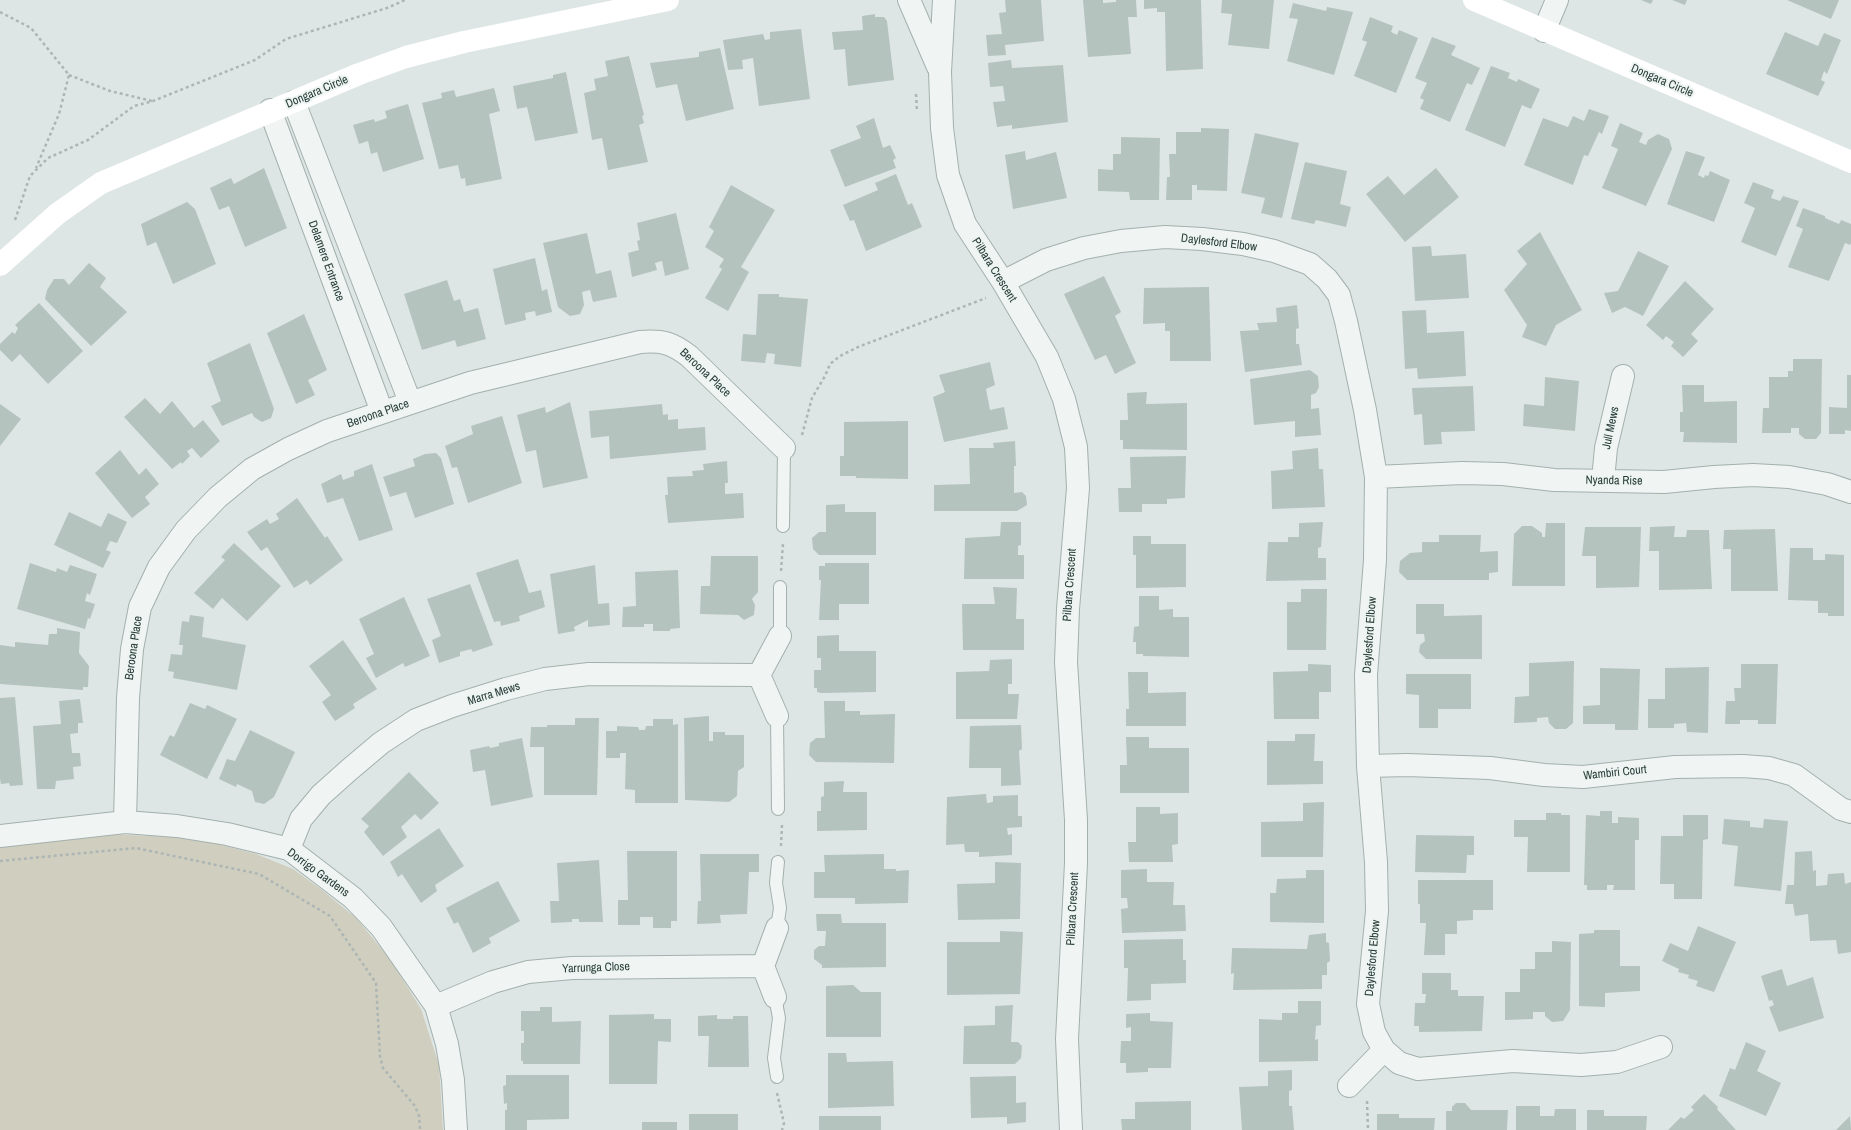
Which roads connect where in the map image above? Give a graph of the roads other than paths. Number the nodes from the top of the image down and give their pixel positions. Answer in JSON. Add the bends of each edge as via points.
{"nodes":[{"id":1,"x":668,"y":0,"type":"edge"},
{"id":2,"x":909,"y":0,"type":"edge"},
{"id":3,"x":944,"y":0,"type":"edge"},
{"id":4,"x":1474,"y":0,"type":"edge"},
{"id":5,"x":1557,"y":0,"type":"edge"},
{"id":6,"x":1544,"y":31,"type":"junction"},
{"id":7,"x":940,"y":72,"type":"junction"},
{"id":8,"x":294,"y":102,"type":"junction"},
{"id":9,"x":270,"y":110,"type":"junction"},
{"id":10,"x":1850,"y":158,"type":"edge"},
{"id":11,"x":0,"y":265,"type":"edge"},
{"id":12,"x":995,"y":289,"type":"junction"},
{"id":13,"x":1623,"y":376,"type":"dead end"},
{"id":14,"x":410,"y":402,"type":"junction"},
{"id":15,"x":382,"y":412,"type":"junction"},
{"id":16,"x":784,"y":448,"type":"joint"},
{"id":17,"x":1376,"y":477,"type":"junction"},
{"id":18,"x":1603,"y":480,"type":"junction"},
{"id":19,"x":1851,"y":492,"type":"edge"},
{"id":20,"x":783,"y":526,"type":"road end"},
{"id":21,"x":780,"y":587,"type":"road end"},
{"id":22,"x":780,"y":636,"type":"joint"},
{"id":23,"x":759,"y":675,"type":"junction"},
{"id":24,"x":777,"y":716,"type":"joint"},
{"id":25,"x":1368,"y":766,"type":"junction"},
{"id":26,"x":778,"y":809,"type":"road end"},
{"id":27,"x":1851,"y":812,"type":"edge"},
{"id":28,"x":126,"y":822,"type":"junction"},
{"id":29,"x":0,"y":836,"type":"edge"},
{"id":30,"x":289,"y":849,"type":"junction"},
{"id":31,"x":778,"y":862,"type":"road end"},
{"id":32,"x":777,"y":928,"type":"joint"},
{"id":33,"x":763,"y":966,"type":"junction"},
{"id":34,"x":775,"y":997,"type":"joint"},
{"id":35,"x":436,"y":1006,"type":"junction"},
{"id":36,"x":1661,"y":1047,"type":"dead end"},
{"id":37,"x":1384,"y":1050,"type":"junction"},
{"id":38,"x":777,"y":1077,"type":"road end"},
{"id":39,"x":1348,"y":1086,"type":"dead end"},
{"id":40,"x":456,"y":1130,"type":"edge"},
{"id":41,"x":1071,"y":1130,"type":"edge"}],
"edges":[{"from":1,"to":8,"type":"street","name":"Dongara Circle","via":[[413,55],[359,74]]},
{"from":2,"to":7,"type":"street","name":"Pilbara Crescent"},
{"from":3,"to":7,"type":"street","name":"Pilbara Crescent"},
{"from":4,"to":6,"type":"street","name":"Dongara Circle"},
{"from":5,"to":6,"type":"street"},
{"from":6,"to":10,"type":"street","name":"Dongara Circle"},
{"from":7,"to":12,"type":"street","name":"Pilbara Crescent","via":[[942,128],[948,175],[965,224]]},
{"from":8,"to":9,"type":"street","name":"Dongara Circle"},
{"from":8,"to":14,"type":"street"},
{"from":9,"to":11,"type":"street","name":"Dongara Circle","via":[[101,183],[57,214]]},
{"from":9,"to":15,"type":"street","name":"Delamere Entrance"},
{"from":12,"to":17,"type":"street","name":"Daylesford Elbow","via":[[1046,260],[1084,248],[1165,237],[1243,244],[1274,251],[1310,264],[1327,278],[1339,296],[1365,410]]},
{"from":12,"to":41,"type":"street","name":"Pilbara Crescent","via":[[1047,357],[1064,399],[1076,447],[1078,488],[1066,662],[1076,820],[1067,1032]]},
{"from":13,"to":18,"type":"street","name":"Jull Mews","via":[[1606,448]]},
{"from":14,"to":15,"type":"street","name":"Beroona Place"},
{"from":14,"to":16,"type":"street","name":"Beroona Place","via":[[470,383],[657,340],[675,346],[689,356]]},
{"from":15,"to":28,"type":"street","name":"Beroona Place","via":[[327,431],[252,469],[218,497],[191,525],[159,567],[140,607],[132,649],[128,698]]},
{"from":16,"to":20,"type":"lane"},
{"from":17,"to":18,"type":"street","name":"Nyanda Rise","via":[[1462,473],[1503,474],[1554,480]]},
{"from":17,"to":25,"type":"street","name":"Daylesford Elbow","via":[[1375,560],[1366,675]]},
{"from":18,"to":19,"type":"street","name":"Nyanda Rise","via":[[1664,482],[1714,477],[1789,477],[1827,484]]},
{"from":21,"to":22,"type":"lane"},
{"from":22,"to":23,"type":"street"},
{"from":23,"to":24,"type":"street"},
{"from":23,"to":30,"type":"street","name":"Marra Mews","via":[[589,674],[545,679],[452,706],[416,720],[349,770],[321,795],[301,820]]},
{"from":24,"to":26,"type":"lane"},
{"from":25,"to":27,"type":"street","name":"Wambiri Court","via":[[1490,768],[1583,777],[1675,767],[1769,768],[1794,775],[1841,809]]},
{"from":25,"to":37,"type":"street","name":"Daylesford Elbow","via":[[1377,910],[1368,1004],[1374,1032]]},
{"from":28,"to":29,"type":"street","name":"Dorrigo Gardens"},
{"from":28,"to":30,"type":"street","name":"Dorrigo Gardens","via":[[178,826],[227,834]]},
{"from":30,"to":35,"type":"street","name":"Dorrigo Gardens","via":[[353,898],[381,928]]},
{"from":31,"to":32,"type":"lane","via":[[776,883],[780,908]]},
{"from":32,"to":33,"type":"street"},
{"from":33,"to":34,"type":"street"},
{"from":33,"to":35,"type":"street","name":"Yarrunga Close","via":[[572,968],[528,972],[493,982]]},
{"from":34,"to":38,"type":"lane","via":[[779,1018],[774,1058]]},
{"from":35,"to":40,"type":"street","name":"Dorrigo Gardens","via":[[450,1058]]},
{"from":36,"to":37,"type":"street","name":"Daylesford Elbow","via":[[1617,1062],[1581,1064],[1512,1061],[1418,1069],[1399,1063]]},
{"from":37,"to":39,"type":"street"}]}
